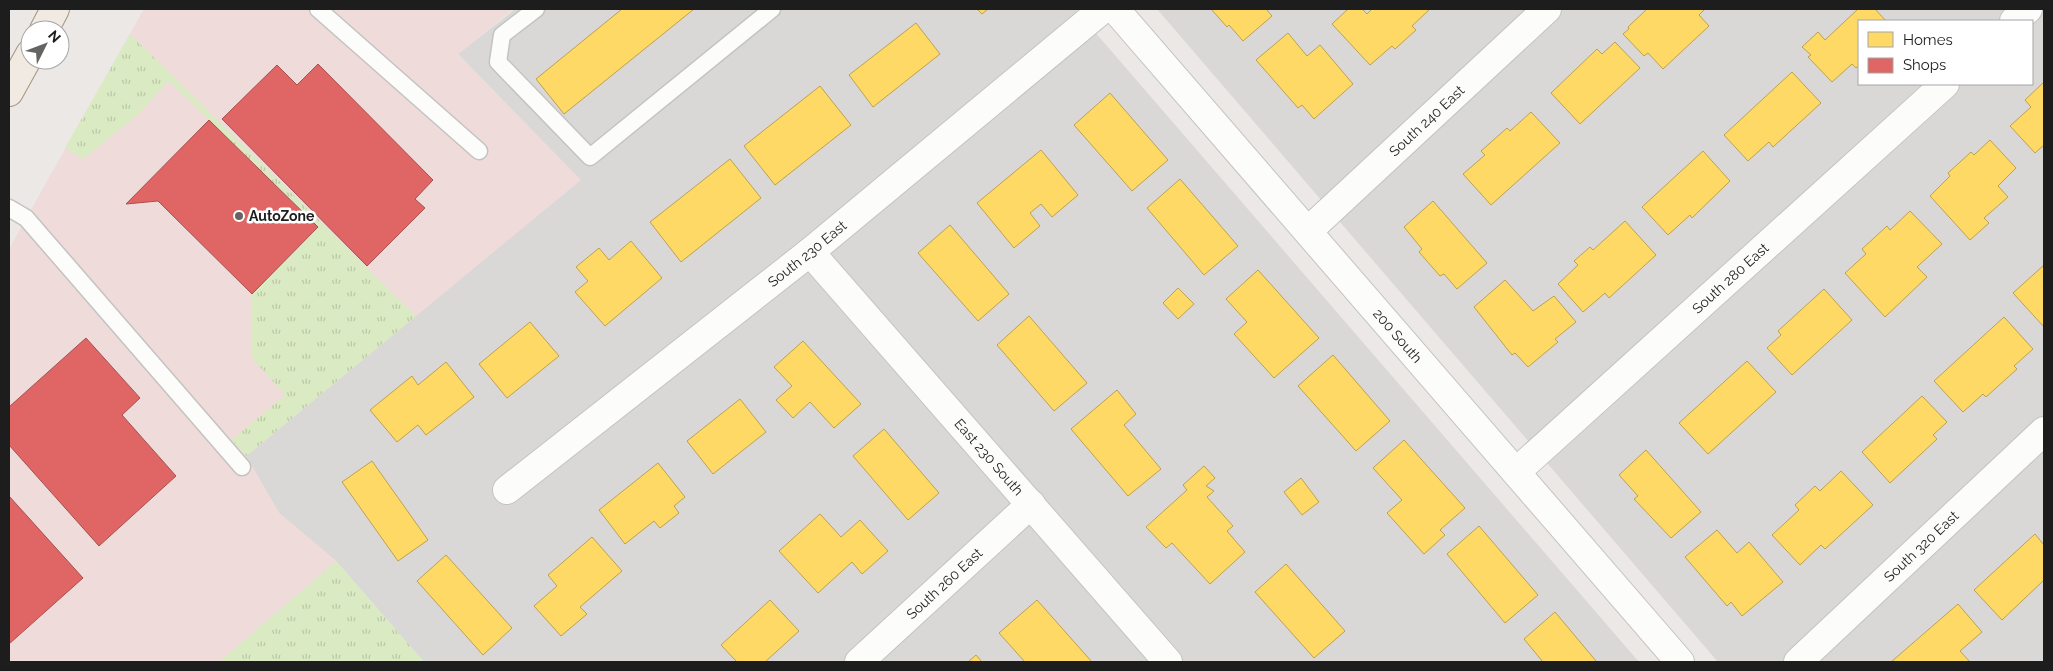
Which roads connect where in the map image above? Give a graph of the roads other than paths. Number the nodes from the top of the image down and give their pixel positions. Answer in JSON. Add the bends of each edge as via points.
{"nodes":[{"id":1,"x":318,"y":9,"type":"edge"},
{"id":2,"x":536,"y":9,"type":"edge"},
{"id":3,"x":772,"y":9,"type":"edge"},
{"id":4,"x":1103,"y":9,"type":"edge"},
{"id":5,"x":1115,"y":9,"type":"edge"},
{"id":6,"x":1547,"y":9,"type":"edge"},
{"id":7,"x":2028,"y":9,"type":"edge"},
{"id":8,"x":2015,"y":20,"type":"edge"},
{"id":9,"x":21,"y":70,"type":"edge"},
{"id":10,"x":1944,"y":85,"type":"edge"},
{"id":11,"x":9,"y":92,"type":"edge"},
{"id":12,"x":479,"y":151,"type":"dead end"},
{"id":13,"x":9,"y":208,"type":"edge"},
{"id":14,"x":1308,"y":231,"type":"junction"},
{"id":15,"x":810,"y":252,"type":"junction"},
{"id":16,"x":2044,"y":431,"type":"edge"},
{"id":17,"x":242,"y":467,"type":"dead end"},
{"id":18,"x":1516,"y":472,"type":"junction"},
{"id":19,"x":506,"y":490,"type":"dead end"},
{"id":20,"x":1031,"y":504,"type":"junction"},
{"id":21,"x":859,"y":662,"type":"edge"},
{"id":22,"x":1168,"y":662,"type":"edge"},
{"id":23,"x":1680,"y":662,"type":"edge"},
{"id":24,"x":1798,"y":662,"type":"edge"}],
"edges":[{"from":1,"to":12,"type":"lane"},
{"from":2,"to":3,"type":"lane","via":[[502,35],[498,62],[590,157]]},
{"from":4,"to":15,"type":"street","name":"South 230 East"},
{"from":5,"to":14,"type":"street","name":"200 South"},
{"from":6,"to":14,"type":"street","name":"South 240 East"},
{"from":7,"to":8,"type":"street"},
{"from":9,"to":11,"type":"main road"},
{"from":10,"to":18,"type":"street","name":"South 280 East"},
{"from":13,"to":17,"type":"lane","via":[[26,218]]},
{"from":14,"to":18,"type":"street","name":"200 South"},
{"from":15,"to":19,"type":"street","name":"South 230 East"},
{"from":15,"to":20,"type":"street","name":"East 230 South"},
{"from":16,"to":24,"type":"street","name":"South 320 East"},
{"from":18,"to":23,"type":"street","name":"200 South"},
{"from":20,"to":21,"type":"street","name":"South 260 East"},
{"from":20,"to":22,"type":"street","name":"East 230 South"}]}
